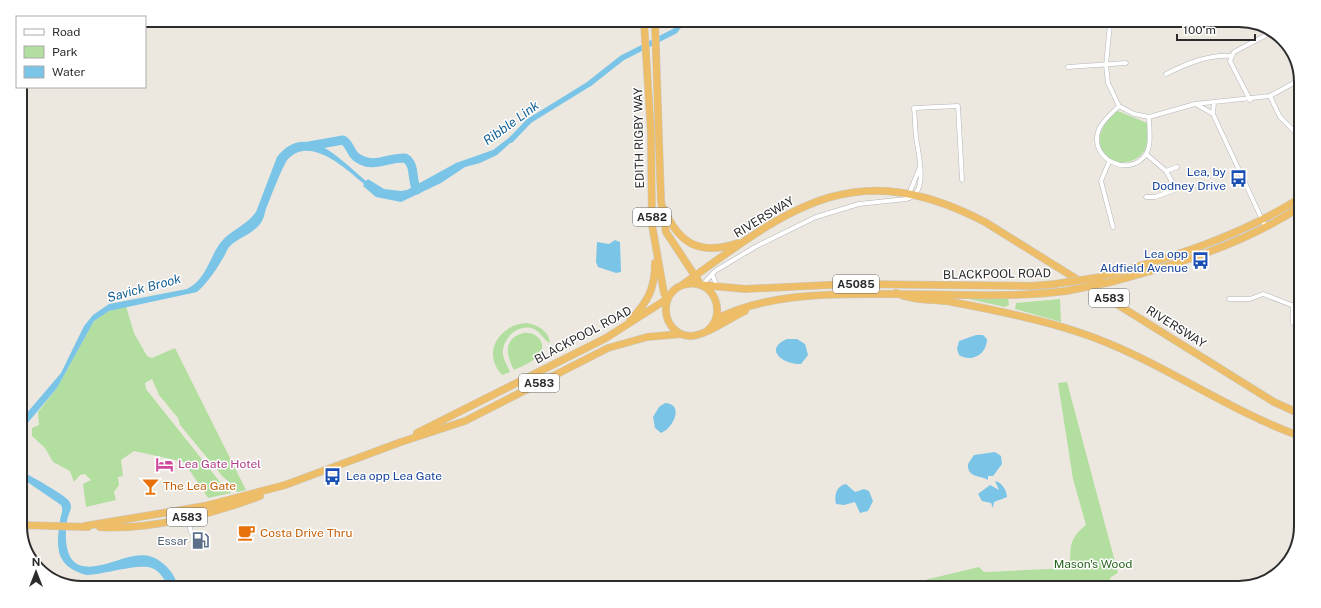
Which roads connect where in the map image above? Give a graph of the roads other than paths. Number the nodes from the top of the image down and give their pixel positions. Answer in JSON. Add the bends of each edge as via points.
{"nodes":[{"id":1,"x":644,"y":27,"type":"edge"},
{"id":2,"x":655,"y":27,"type":"edge"},
{"id":3,"x":1110,"y":27,"type":"edge"},
{"id":4,"x":1267,"y":35,"type":"edge"},
{"id":5,"x":1232,"y":56,"type":"junction"},
{"id":6,"x":1126,"y":63,"type":"dead end"},
{"id":7,"x":1106,"y":65,"type":"junction"},
{"id":8,"x":1068,"y":67,"type":"dead end"},
{"id":9,"x":1166,"y":74,"type":"dead end"},
{"id":10,"x":1294,"y":83,"type":"edge"},
{"id":11,"x":1270,"y":96,"type":"junction"},
{"id":12,"x":1250,"y":100,"type":"junction"},
{"id":13,"x":1214,"y":102,"type":"junction"},
{"id":14,"x":1195,"y":104,"type":"junction"},
{"id":15,"x":1119,"y":106,"type":"junction"},
{"id":16,"x":1213,"y":114,"type":"junction"},
{"id":17,"x":1149,"y":117,"type":"junction"},
{"id":18,"x":1294,"y":131,"type":"dead end"},
{"id":19,"x":1146,"y":154,"type":"junction"},
{"id":20,"x":1109,"y":162,"type":"junction"},
{"id":21,"x":1177,"y":167,"type":"dead end"},
{"id":22,"x":1166,"y":170,"type":"junction"},
{"id":23,"x":962,"y":180,"type":"dead end"},
{"id":24,"x":1185,"y":186,"type":"dead end"},
{"id":25,"x":1176,"y":189,"type":"junction"},
{"id":26,"x":912,"y":194,"type":"junction"},
{"id":27,"x":1146,"y":197,"type":"dead end"},
{"id":28,"x":661,"y":201,"type":"junction"},
{"id":29,"x":1294,"y":202,"type":"edge"},
{"id":30,"x":1294,"y":210,"type":"edge"},
{"id":31,"x":1263,"y":223,"type":"junction"},
{"id":32,"x":1113,"y":227,"type":"dead end"},
{"id":33,"x":748,"y":239,"type":"junction"},
{"id":34,"x":655,"y":248,"type":"junction"},
{"id":35,"x":712,"y":274,"type":"junction"},
{"id":36,"x":696,"y":275,"type":"junction"},
{"id":37,"x":682,"y":285,"type":"junction"},
{"id":38,"x":702,"y":285,"type":"junction"},
{"id":39,"x":717,"y":287,"type":"junction"},
{"id":40,"x":896,"y":293,"type":"junction"},
{"id":41,"x":667,"y":299,"type":"junction"},
{"id":42,"x":1229,"y":299,"type":"dead end"},
{"id":43,"x":776,"y":300,"type":"junction"},
{"id":44,"x":1292,"y":305,"type":"joint"},
{"id":45,"x":716,"y":319,"type":"junction"},
{"id":46,"x":1294,"y":324,"type":"edge"},
{"id":47,"x":625,"y":327,"type":"junction"},
{"id":48,"x":707,"y":330,"type":"junction"},
{"id":49,"x":681,"y":334,"type":"junction"},
{"id":50,"x":1294,"y":411,"type":"edge"},
{"id":51,"x":1294,"y":434,"type":"edge"},
{"id":52,"x":401,"y":442,"type":"junction"},
{"id":53,"x":187,"y":513,"type":"junction"},
{"id":54,"x":27,"y":525,"type":"edge"},
{"id":55,"x":191,"y":532,"type":"dead end"}],
"edges":[{"from":1,"to":34,"type":"highway","name":"EDITH RIGBY WAY","number":"A582"},
{"from":2,"to":28,"type":"highway","name":"EDITH RIGBY WAY","number":"A582"},
{"from":3,"to":7,"type":"street"},
{"from":4,"to":5,"type":"street","via":[[1234,52]]},
{"from":5,"to":9,"type":"street","via":[[1219,55],[1185,64]]},
{"from":5,"to":12,"type":"street","via":[[1230,61]]},
{"from":6,"to":7,"type":"street"},
{"from":7,"to":8,"type":"street"},
{"from":7,"to":15,"type":"street","via":[[1108,83]]},
{"from":10,"to":11,"type":"street"},
{"from":11,"to":12,"type":"street"},
{"from":11,"to":18,"type":"street","via":[[1280,117]]},
{"from":12,"to":13,"type":"street"},
{"from":13,"to":14,"type":"street"},
{"from":13,"to":16,"type":"street"},
{"from":14,"to":16,"type":"street"},
{"from":14,"to":17,"type":"street"},
{"from":15,"to":17,"type":"street","via":[[1134,114]]},
{"from":15,"to":20,"type":"street","via":[[1103,122],[1098,136],[1099,149]]},
{"from":16,"to":31,"type":"street"},
{"from":17,"to":19,"type":"street","via":[[1149,144]]},
{"from":19,"to":20,"type":"street","via":[[1137,161],[1124,165]]},
{"from":19,"to":22,"type":"street"},
{"from":20,"to":32,"type":"street","via":[[1101,181]]},
{"from":21,"to":22,"type":"street"},
{"from":22,"to":25,"type":"street"},
{"from":23,"to":26,"type":"street","via":[[958,106],[914,108],[920,179]]},
{"from":24,"to":25,"type":"street"},
{"from":25,"to":27,"type":"street","via":[[1155,197]]},
{"from":26,"to":33,"type":"highway","name":"RIVERSWAY","number":"A583","via":[[874,190],[827,198],[796,210]]},
{"from":26,"to":35,"type":"street","name":"RIVERSWAY","via":[[908,199],[860,204],[816,217],[755,247]]},
{"from":26,"to":50,"type":"highway","name":"RIVERSWAY","number":"A583","via":[[940,202],[985,222],[1274,402]]},
{"from":28,"to":33,"type":"highway","via":[[675,230],[695,246],[717,248]]},
{"from":28,"to":36,"type":"highway","name":"EDITH RIGBY WAY","number":"A582","via":[[666,232],[677,252]]},
{"from":29,"to":31,"type":"highway","name":"BLACKPOOL ROAD","number":"A5085"},
{"from":30,"to":31,"type":"highway","name":"BLACKPOOL ROAD","number":"A5085"},
{"from":31,"to":39,"type":"highway","name":"BLACKPOOL ROAD","number":"A5085","bridge":true,"via":[[1168,258],[1101,277],[1054,284],[849,284],[745,289]]},
{"from":31,"to":40,"type":"highway","name":"BLACKPOOL ROAD","number":"A5085","bridge":true,"via":[[1211,250],[1172,264],[1111,282],[1066,291],[1010,295]]},
{"from":33,"to":36,"type":"highway","name":"RIVERSWAY","number":"A583"},
{"from":34,"to":41,"type":"highway","name":"EDITH RIGBY WAY","number":"A582"},
{"from":34,"to":47,"type":"highway","via":[[655,275],[650,294]]},
{"from":35,"to":38,"type":"street","name":"RIVERSWAY"},
{"from":35,"to":39,"type":"street"},
{"from":36,"to":37,"type":"highway","name":"RIVERSWAY","number":"A583"},
{"from":36,"to":38,"type":"highway","name":"EDITH RIGBY WAY","number":"A582"},
{"from":37,"to":38,"type":"highway"},
{"from":37,"to":41,"type":"highway"},
{"from":38,"to":39,"type":"highway","name":"BLACKPOOL ROAD","number":"A5085"},
{"from":38,"to":45,"type":"highway","via":[[716,300]]},
{"from":40,"to":43,"type":"highway","name":"BLACKPOOL ROAD","via":[[818,295]]},
{"from":40,"to":51,"type":"highway","via":[[906,298],[950,302],[1004,313],[1082,334],[1136,357],[1267,424]]},
{"from":41,"to":47,"type":"highway","name":"BLACKPOOL ROAD","number":"A583"},
{"from":41,"to":49,"type":"highway","via":[[667,319]]},
{"from":42,"to":44,"type":"street","via":[[1250,299],[1263,294]]},
{"from":43,"to":45,"type":"highway","name":"BLACKPOOL ROAD","via":[[742,308]]},
{"from":43,"to":48,"type":"highway","via":[[747,310]]},
{"from":44,"to":46,"type":"street"},
{"from":45,"to":48,"type":"highway"},
{"from":47,"to":52,"type":"highway","name":"BLACKPOOL ROAD","number":"A583"},
{"from":48,"to":49,"type":"highway","via":[[694,336]]},
{"from":49,"to":52,"type":"highway","name":"BLACKPOOL ROAD","number":"A583","via":[[647,337],[608,348],[484,412]]},
{"from":52,"to":53,"type":"highway","name":"BLACKPOOL ROAD","number":"A583","via":[[285,485]]},
{"from":53,"to":54,"type":"highway","name":"BLACKPOOL ROAD","number":"A583","via":[[81,526]]},
{"from":53,"to":55,"type":"street"}]}
